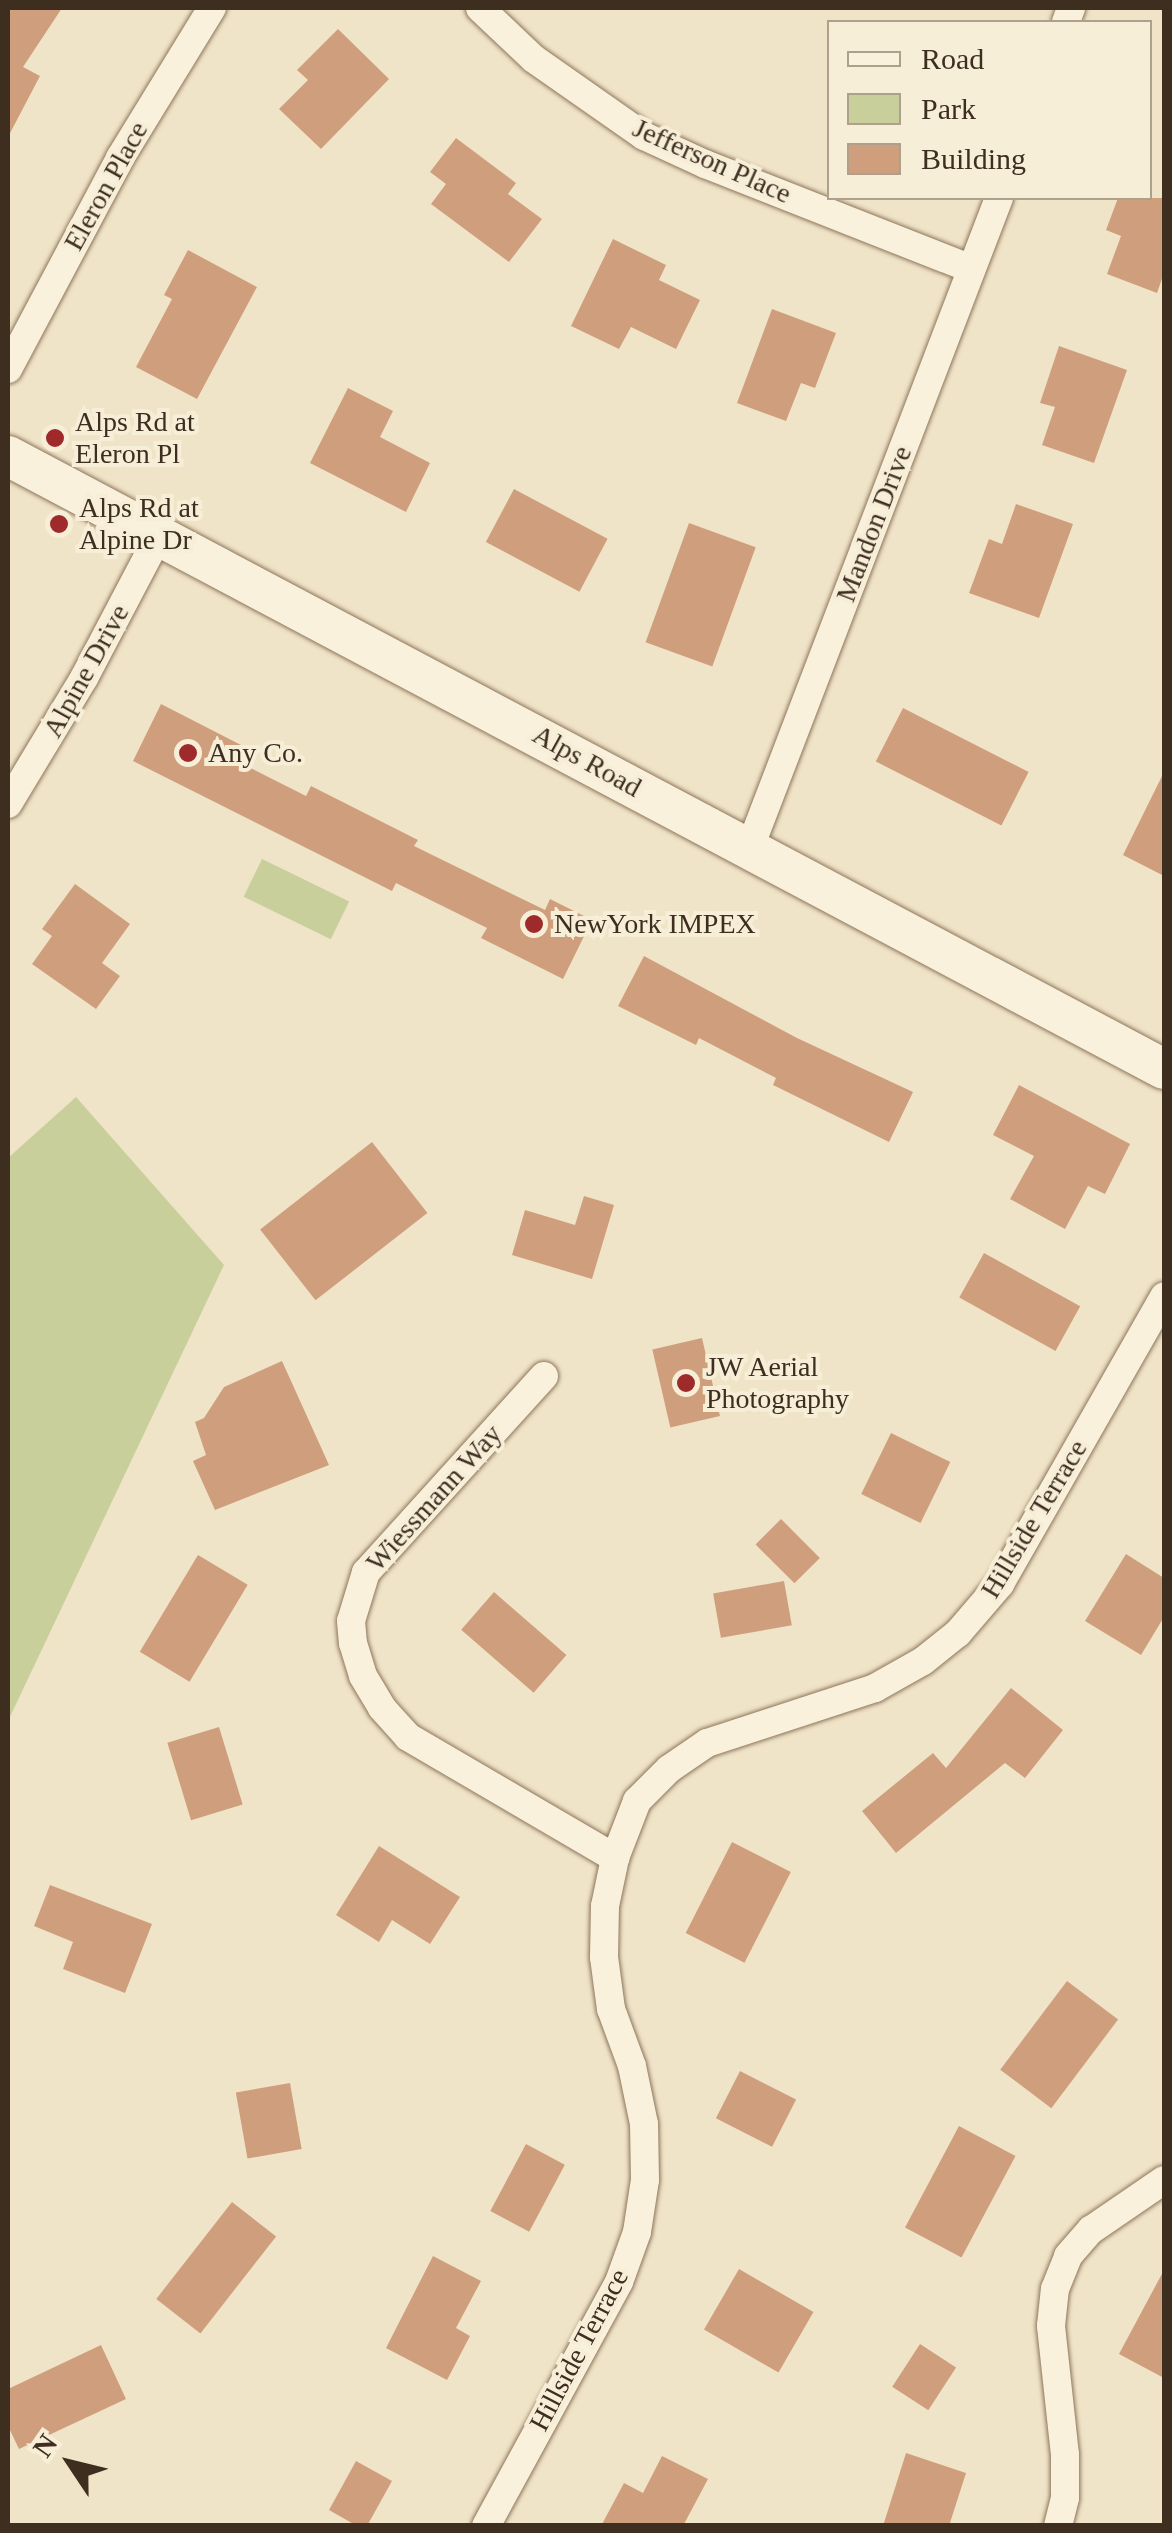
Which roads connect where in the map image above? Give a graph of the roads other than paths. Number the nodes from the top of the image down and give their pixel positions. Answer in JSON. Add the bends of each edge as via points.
{"nodes":[{"id":1,"x":212,"y":8,"type":"edge"},
{"id":2,"x":480,"y":8,"type":"edge"},
{"id":3,"x":997,"y":200,"type":"edge"},
{"id":4,"x":971,"y":269,"type":"junction"},
{"id":5,"x":8,"y":369,"type":"edge"},
{"id":6,"x":8,"y":456,"type":"edge"},
{"id":7,"x":158,"y":534,"type":"junction"},
{"id":8,"x":8,"y":804,"type":"edge"},
{"id":9,"x":749,"y":850,"type":"junction"},
{"id":10,"x":1164,"y":1069,"type":"edge"},
{"id":11,"x":1164,"y":1296,"type":"edge"},
{"id":12,"x":544,"y":1376,"type":"dead end"},
{"id":13,"x":615,"y":1858,"type":"junction"},
{"id":14,"x":1164,"y":2180,"type":"edge"},
{"id":15,"x":486,"y":2526,"type":"edge"},
{"id":16,"x":1058,"y":2526,"type":"edge"}],
"edges":[{"from":1,"to":5,"type":"street","name":"Eleron Place","via":[[120,158]]},
{"from":2,"to":4,"type":"street","name":"Jefferson Place","via":[[534,59],[644,136]]},
{"from":3,"to":4,"type":"street","name":"Mandon Drive"},
{"from":4,"to":9,"type":"street","name":"Mandon Drive"},
{"from":6,"to":7,"type":"main road","name":"Alps Road"},
{"from":7,"to":8,"type":"street","name":"Alpine Drive","via":[[84,678]]},
{"from":7,"to":9,"type":"main road","name":"Alps Road"},
{"from":9,"to":10,"type":"main road","name":"Alps Road"},
{"from":11,"to":13,"type":"street","name":"Hillside Terrace","via":[[1000,1584],[958,1633],[876,1688],[707,1743],[637,1801]]},
{"from":12,"to":13,"type":"street","name":"Wiessmann Way","via":[[366,1572],[350,1621],[352,1642],[372,1692],[408,1737]]},
{"from":13,"to":15,"type":"street","name":"Hillside Terrace","via":[[604,1957],[644,2124],[646,2180],[637,2232],[619,2282]]},
{"from":14,"to":16,"type":"street","via":[[1091,2230],[1068,2256],[1054,2289],[1051,2326],[1065,2455]]}]}
